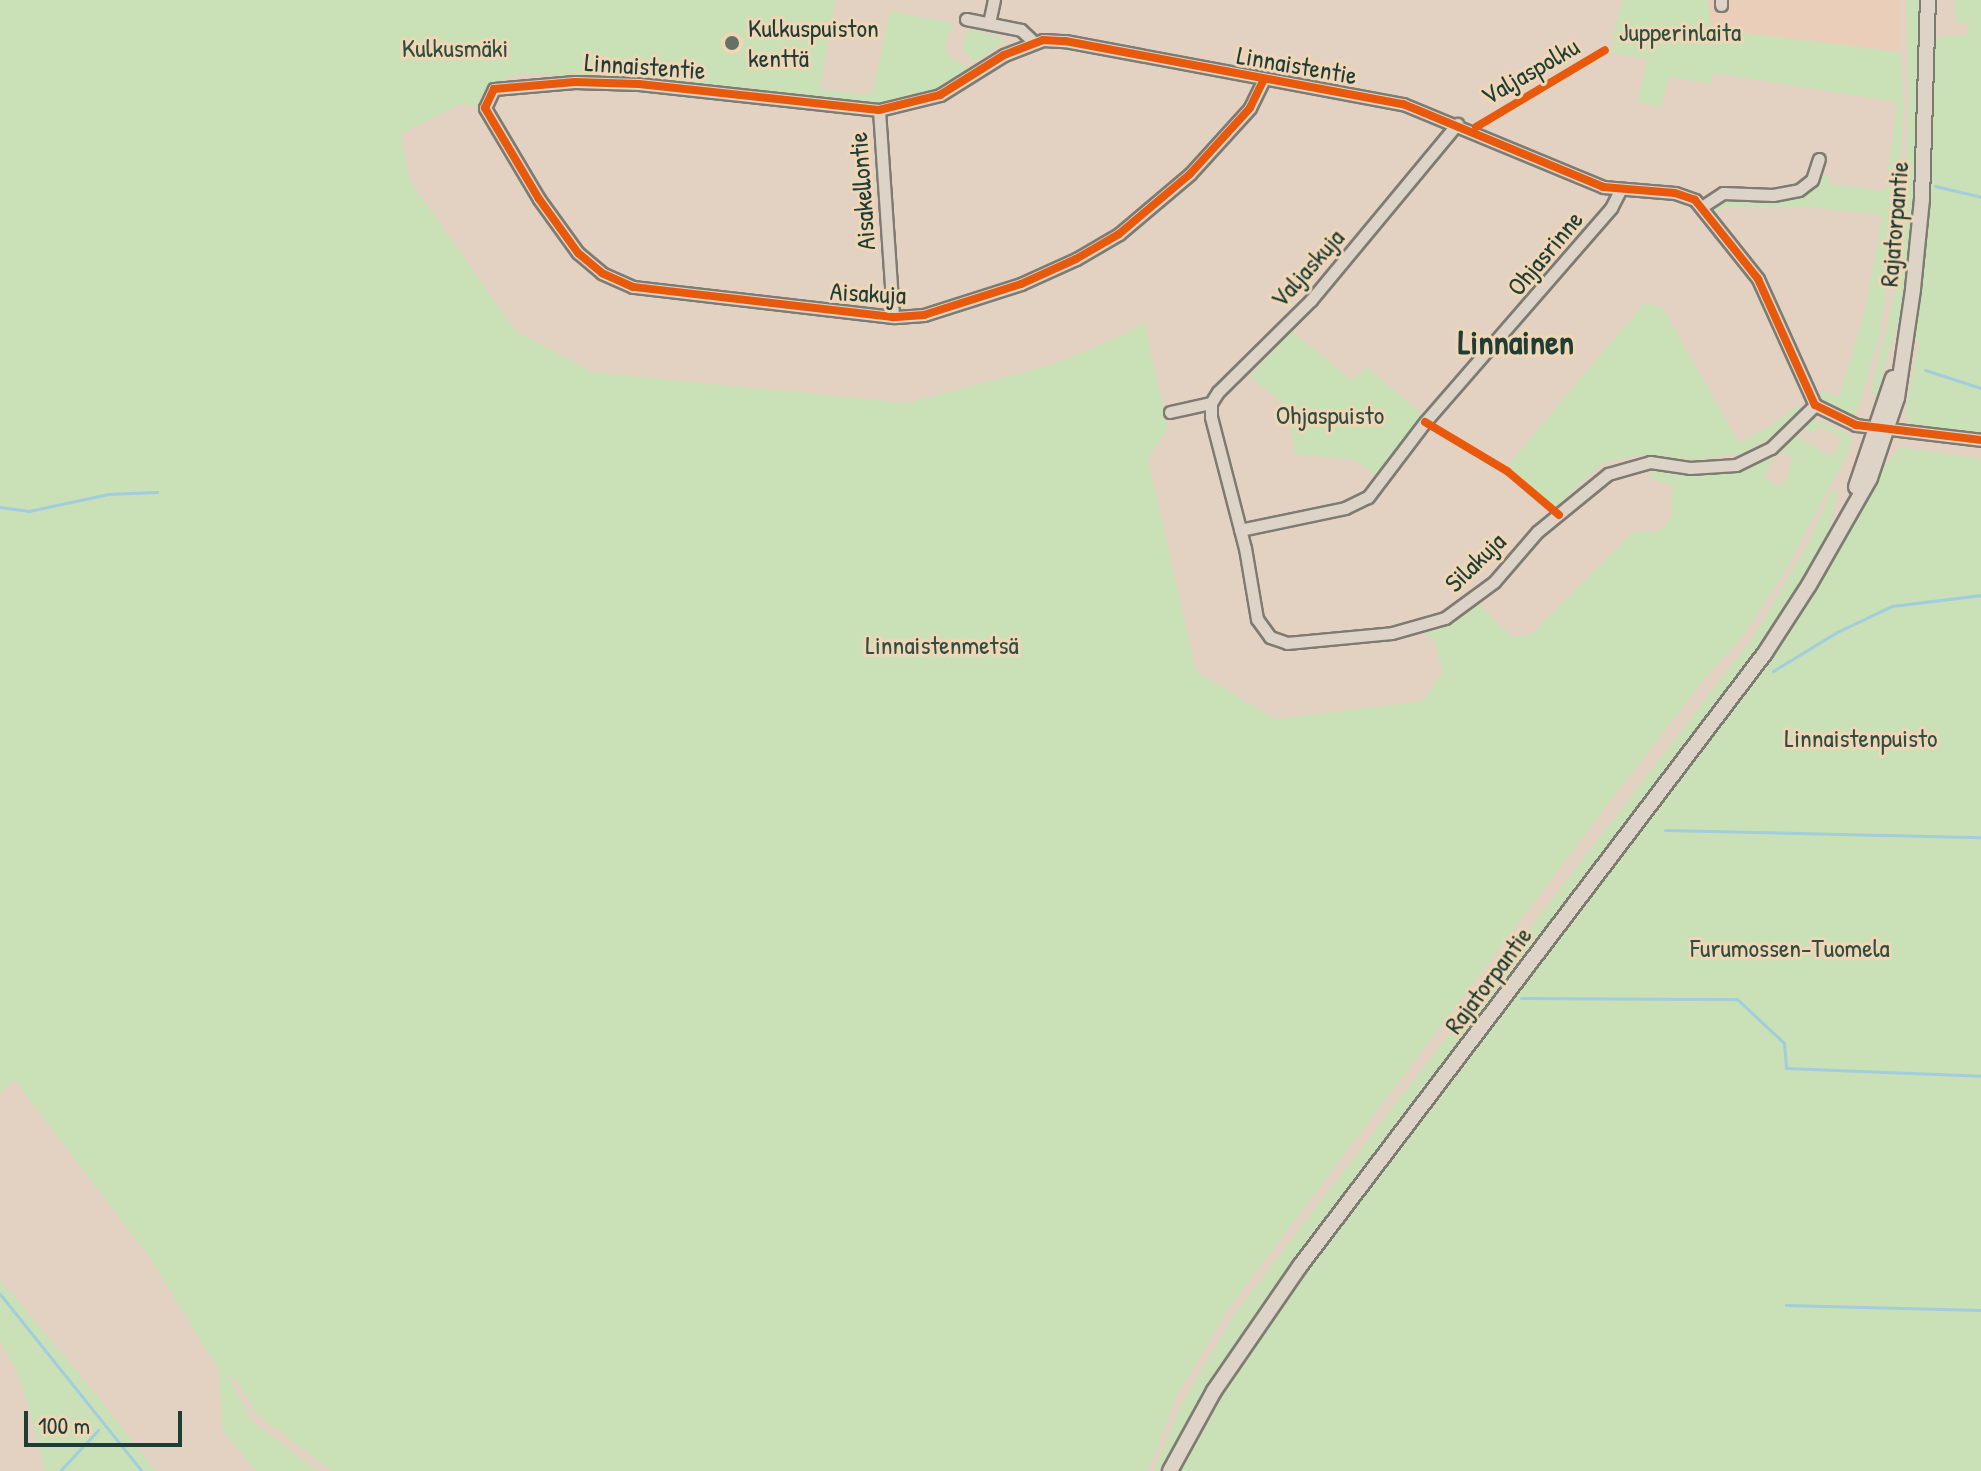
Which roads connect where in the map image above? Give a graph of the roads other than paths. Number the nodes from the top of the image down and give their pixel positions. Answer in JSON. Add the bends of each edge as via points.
{"nodes":[{"id":1,"x":994,"y":0,"type":"edge"},
{"id":2,"x":1928,"y":0,"type":"edge"},
{"id":3,"x":966,"y":19,"type":"dead end"},
{"id":4,"x":989,"y":23,"type":"junction"},
{"id":5,"x":1033,"y":41,"type":"junction"},
{"id":6,"x":1264,"y":79,"type":"junction"},
{"id":7,"x":488,"y":99,"type":"joint"},
{"id":8,"x":879,"y":110,"type":"junction"},
{"id":9,"x":1457,"y":124,"type":"junction"},
{"id":10,"x":1819,"y":159,"type":"dead end"},
{"id":11,"x":1620,"y":190,"type":"junction"},
{"id":12,"x":1703,"y":206,"type":"junction"},
{"id":13,"x":893,"y":317,"type":"junction"},
{"id":14,"x":1211,"y":403,"type":"junction"},
{"id":15,"x":1815,"y":405,"type":"junction"},
{"id":16,"x":1170,"y":412,"type":"dead end"},
{"id":17,"x":1883,"y":429,"type":"junction"},
{"id":18,"x":1981,"y":440,"type":"edge"},
{"id":19,"x":1240,"y":530,"type":"junction"},
{"id":20,"x":1170,"y":1471,"type":"edge"}],
"edges":[{"from":1,"to":4,"type":"street"},
{"from":2,"to":17,"type":"main road","name":"Rajatorpantie","via":[[1913,289]]},
{"from":3,"to":4,"type":"street"},
{"from":4,"to":5,"type":"street","via":[[1021,30]]},
{"from":5,"to":6,"type":"street","name":"Linnaistentie","via":[[1065,41]]},
{"from":5,"to":8,"type":"street","name":"Linnaistentie","via":[[940,95]]},
{"from":6,"to":9,"type":"street","name":"Linnaistentie","via":[[1403,104]]},
{"from":6,"to":13,"type":"street","name":"Aisakuja","via":[[1250,108],[1190,174],[1119,234],[1021,284],[924,315]]},
{"from":7,"to":8,"type":"street","name":"Linnaistentie","via":[[494,89],[512,85],[575,82]]},
{"from":7,"to":13,"type":"street","name":"Aisakuja","via":[[485,108],[539,199],[578,253],[602,273],[633,287]]},
{"from":8,"to":13,"type":"street","name":"Aisakellontie"},
{"from":9,"to":11,"type":"street","name":"Linnaistentie"},
{"from":9,"to":14,"type":"street","name":"Valjaskuja","via":[[1311,300]]},
{"from":10,"to":12,"type":"street","via":[[1812,180],[1799,190],[1723,193]]},
{"from":11,"to":12,"type":"street","name":"Linnaistentie","via":[[1675,193]]},
{"from":11,"to":19,"type":"street","name":"Ohjasrinne","via":[[1611,208],[1425,422],[1368,497],[1345,508]]},
{"from":12,"to":15,"type":"street","via":[[1758,279]]},
{"from":14,"to":16,"type":"street"},
{"from":14,"to":19,"type":"street","name":"Silakuja"},
{"from":15,"to":17,"type":"street","via":[[1839,419]]},
{"from":15,"to":19,"type":"street","name":"Silakuja","via":[[1771,448],[1736,465],[1690,468],[1650,462],[1608,474],[1537,532],[1475,599],[1416,629],[1302,643],[1270,637],[1257,619]]},
{"from":17,"to":18,"type":"street"},
{"from":17,"to":20,"type":"main road","name":"Rajatorpantie","via":[[1845,519],[1751,672],[1263,1316]]}]}
